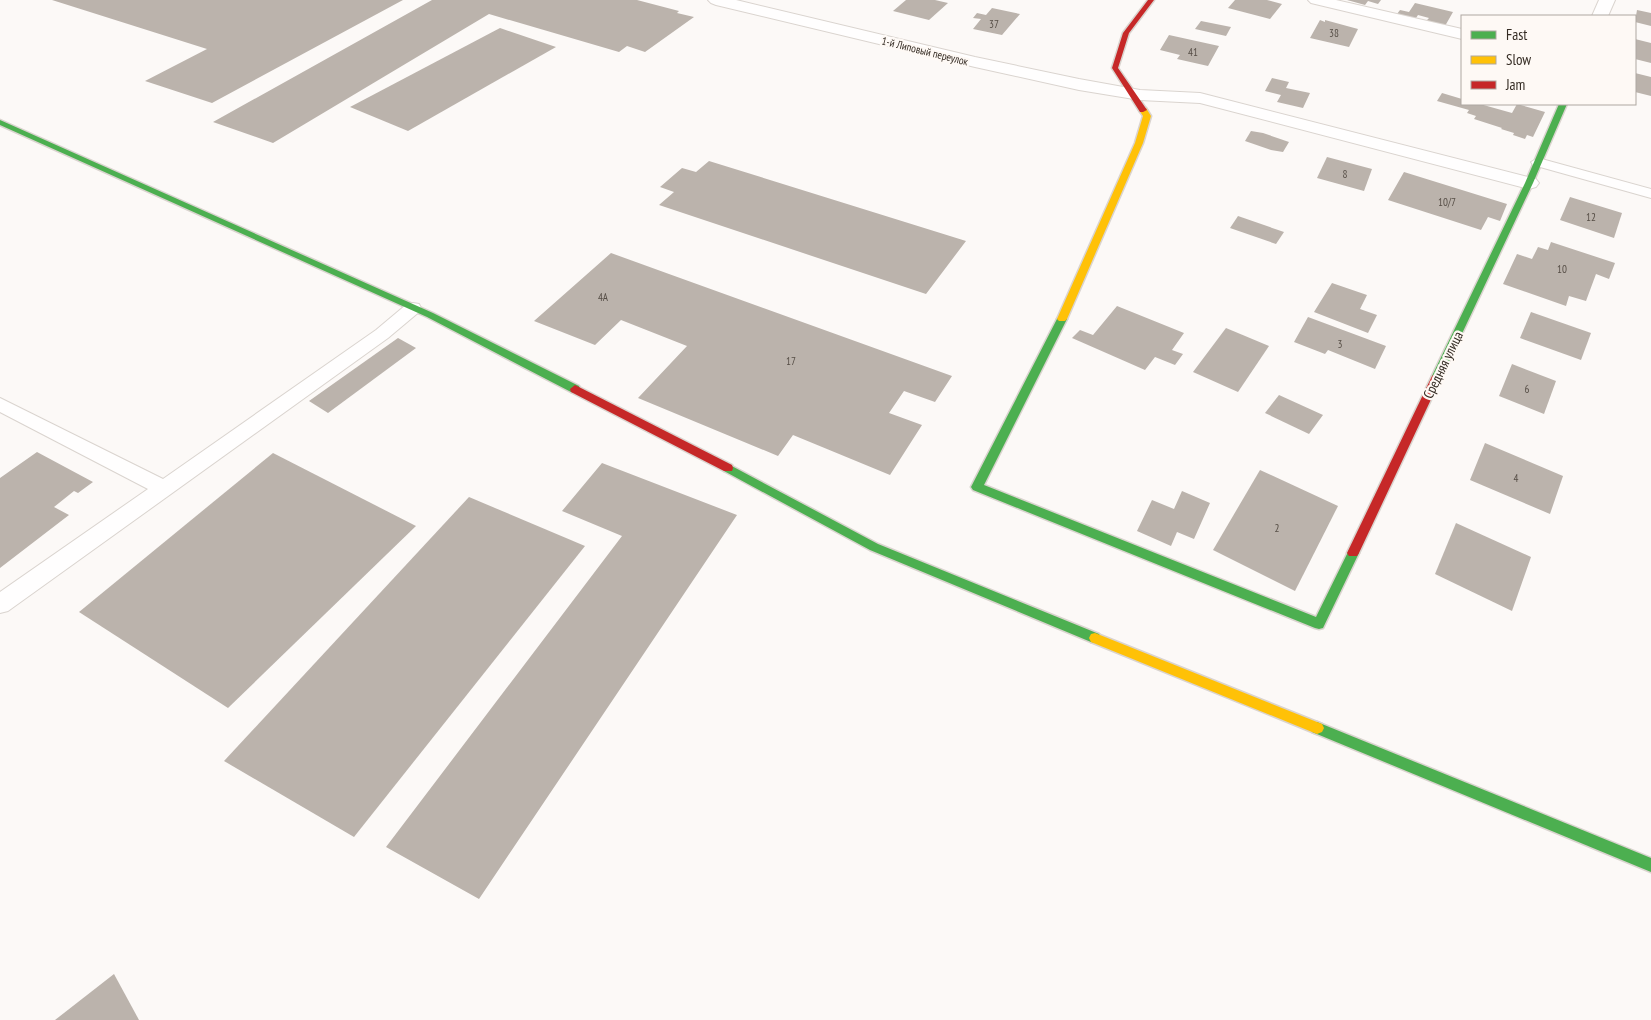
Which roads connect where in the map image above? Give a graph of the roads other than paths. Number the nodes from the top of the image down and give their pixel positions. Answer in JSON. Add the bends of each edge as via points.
{"nodes":[{"id":1,"x":716,"y":0,"type":"edge"},
{"id":2,"x":1151,"y":0,"type":"edge"},
{"id":3,"x":1316,"y":0,"type":"edge"},
{"id":4,"x":1607,"y":0,"type":"edge"},
{"id":5,"x":1600,"y":15,"type":"edge"},
{"id":6,"x":1461,"y":34,"type":"edge"},
{"id":7,"x":1134,"y":95,"type":"junction"},
{"id":8,"x":1563,"y":105,"type":"edge"},
{"id":9,"x":0,"y":122,"type":"edge"},
{"id":10,"x":1538,"y":162,"type":"junction"},
{"id":11,"x":1529,"y":183,"type":"junction"},
{"id":12,"x":1651,"y":194,"type":"edge"},
{"id":13,"x":414,"y":308,"type":"junction"},
{"id":14,"x":0,"y":404,"type":"edge"},
{"id":15,"x":163,"y":488,"type":"junction"},
{"id":16,"x":0,"y":604,"type":"edge"},
{"id":17,"x":1651,"y":865,"type":"edge"}],
"edges":[{"from":1,"to":7,"type":"street","name":"1-й Липовый переулок","via":[[982,65]]},
{"from":2,"to":7,"type":"street","via":[[1126,33],[1115,68]]},
{"from":3,"to":6,"type":"street"},
{"from":4,"to":5,"type":"street"},
{"from":7,"to":11,"type":"street","name":"1-й Липовый переулок","via":[[1200,98]]},
{"from":7,"to":11,"type":"street","name":"Средняя улица","via":[[1148,116],[1139,143],[1062,319],[977,487],[1319,624]]},
{"from":8,"to":10,"type":"street","name":"Средняя улица"},
{"from":9,"to":13,"type":"street"},
{"from":10,"to":11,"type":"street","name":"Средняя улица"},
{"from":10,"to":12,"type":"lane"},
{"from":13,"to":15,"type":"lane"},
{"from":13,"to":17,"type":"street","via":[[757,483],[874,547]]},
{"from":14,"to":15,"type":"lane"},
{"from":15,"to":16,"type":"lane"}]}
